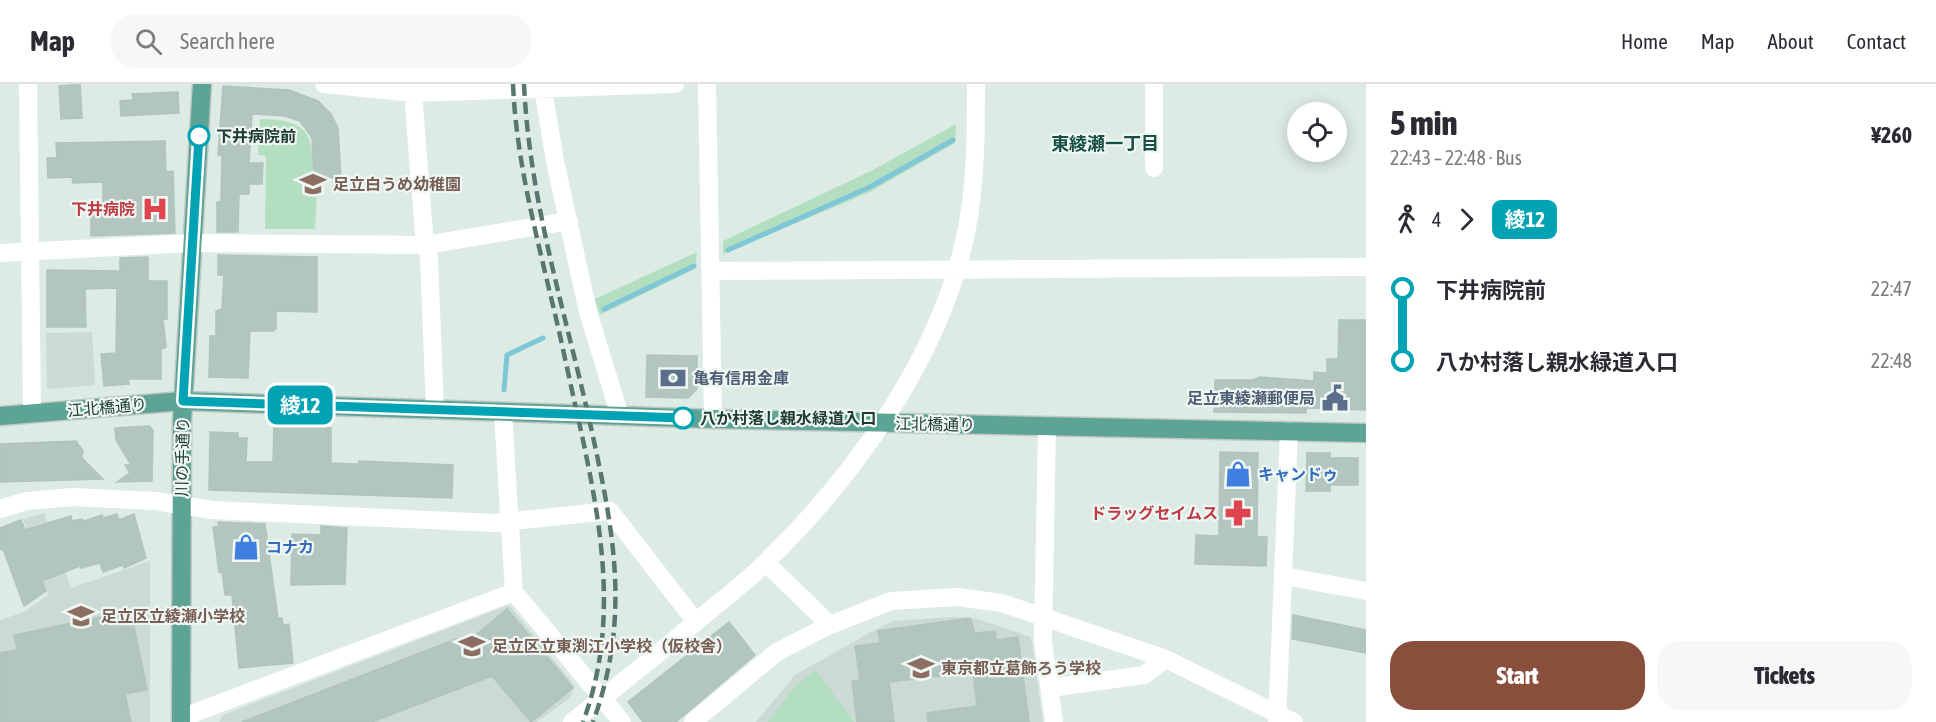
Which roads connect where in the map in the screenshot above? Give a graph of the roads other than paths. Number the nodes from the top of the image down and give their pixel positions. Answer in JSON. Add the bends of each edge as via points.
{"nodes":[{"id":1,"x":28,"y":84,"type":"edge"},
{"id":2,"x":202,"y":84,"type":"edge"},
{"id":3,"x":324,"y":84,"type":"edge"},
{"id":4,"x":675,"y":84,"type":"edge"},
{"id":5,"x":707,"y":84,"type":"edge"},
{"id":6,"x":976,"y":84,"type":"edge"},
{"id":7,"x":1154,"y":84,"type":"edge"},
{"id":8,"x":601,"y":85,"type":"edge"},
{"id":9,"x":543,"y":88,"type":"junction"},
{"id":10,"x":413,"y":93,"type":"junction"},
{"id":11,"x":1154,"y":168,"type":"dead end"},
{"id":12,"x":569,"y":220,"type":"junction"},
{"id":13,"x":192,"y":243,"type":"junction"},
{"id":14,"x":426,"y":245,"type":"junction"},
{"id":15,"x":30,"y":251,"type":"junction"},
{"id":16,"x":0,"y":253,"type":"edge"},
{"id":17,"x":1366,"y":267,"type":"edge"},
{"id":18,"x":957,"y":270,"type":"junction"},
{"id":19,"x":712,"y":271,"type":"junction"},
{"id":20,"x":183,"y":401,"type":"junction"},
{"id":21,"x":435,"y":410,"type":"junction"},
{"id":22,"x":503,"y":412,"type":"junction"},
{"id":23,"x":32,"y":413,"type":"junction"},
{"id":24,"x":0,"y":416,"type":"edge"},
{"id":25,"x":620,"y":417,"type":"junction"},
{"id":26,"x":713,"y":419,"type":"junction"},
{"id":27,"x":881,"y":423,"type":"junction"},
{"id":28,"x":1047,"y":426,"type":"junction"},
{"id":29,"x":1289,"y":431,"type":"junction"},
{"id":30,"x":1366,"y":433,"type":"edge"},
{"id":31,"x":182,"y":507,"type":"junction"},
{"id":32,"x":0,"y":509,"type":"edge"},
{"id":33,"x":510,"y":523,"type":"junction"},
{"id":34,"x":766,"y":563,"type":"junction"},
{"id":35,"x":1283,"y":576,"type":"junction"},
{"id":36,"x":1366,"y":591,"type":"edge"},
{"id":37,"x":514,"y":592,"type":"junction"},
{"id":38,"x":1044,"y":617,"type":"junction"},
{"id":39,"x":696,"y":622,"type":"junction"},
{"id":40,"x":830,"y":625,"type":"junction"},
{"id":41,"x":1166,"y":659,"type":"junction"},
{"id":42,"x":1050,"y":688,"type":"junction"},
{"id":43,"x":602,"y":700,"type":"junction"},
{"id":44,"x":1277,"y":717,"type":"edge"},
{"id":45,"x":181,"y":720,"type":"edge"},
{"id":46,"x":572,"y":722,"type":"edge"},
{"id":47,"x":622,"y":722,"type":"edge"},
{"id":48,"x":693,"y":722,"type":"edge"},
{"id":49,"x":1054,"y":722,"type":"edge"},
{"id":50,"x":1294,"y":722,"type":"edge"}],
"edges":[{"from":1,"to":15,"type":"street"},
{"from":2,"to":13,"type":"main road","name":"川の手通り"},
{"from":3,"to":10,"type":"street"},
{"from":4,"to":8,"type":"street"},
{"from":5,"to":19,"type":"street"},
{"from":6,"to":18,"type":"street","via":[[974,183]]},
{"from":7,"to":11,"type":"street"},
{"from":8,"to":9,"type":"street"},
{"from":9,"to":10,"type":"street"},
{"from":9,"to":12,"type":"street"},
{"from":10,"to":14,"type":"street"},
{"from":12,"to":14,"type":"street"},
{"from":12,"to":25,"type":"street","via":[[588,312]]},
{"from":13,"to":14,"type":"street"},
{"from":13,"to":15,"type":"street"},
{"from":13,"to":20,"type":"main road","name":"川の手通り"},
{"from":14,"to":21,"type":"street"},
{"from":15,"to":16,"type":"street"},
{"from":15,"to":23,"type":"street"},
{"from":17,"to":18,"type":"street"},
{"from":18,"to":19,"type":"street"},
{"from":18,"to":27,"type":"street","via":[[931,334]]},
{"from":19,"to":26,"type":"street"},
{"from":20,"to":21,"type":"main road","name":"江北橋通り"},
{"from":20,"to":23,"type":"main road","name":"江北橋通り"},
{"from":20,"to":31,"type":"main road","name":"川の手通り"},
{"from":21,"to":22,"type":"main road","name":"江北橋通り"},
{"from":22,"to":25,"type":"main road","name":"江北橋通り"},
{"from":22,"to":33,"type":"street"},
{"from":23,"to":24,"type":"main road","name":"江北橋通り"},
{"from":25,"to":26,"type":"main road","name":"江北橋通り"},
{"from":26,"to":27,"type":"main road","name":"江北橋通り"},
{"from":27,"to":28,"type":"main road","name":"江北橋通り"},
{"from":27,"to":34,"type":"street","via":[[811,515]]},
{"from":28,"to":29,"type":"main road","name":"江北橋通り"},
{"from":28,"to":38,"type":"street"},
{"from":29,"to":30,"type":"main road","name":"江北橋通り"},
{"from":29,"to":35,"type":"street"},
{"from":31,"to":32,"type":"street","via":[[155,501],[72,497],[27,501]]},
{"from":31,"to":33,"type":"street"},
{"from":31,"to":45,"type":"main road","name":"川の手通り"},
{"from":33,"to":37,"type":"street"},
{"from":33,"to":39,"type":"street","via":[[610,511]]},
{"from":34,"to":39,"type":"street"},
{"from":34,"to":40,"type":"street"},
{"from":35,"to":36,"type":"street"},
{"from":35,"to":44,"type":"street"},
{"from":37,"to":43,"type":"street"},
{"from":37,"to":45,"type":"street"},
{"from":38,"to":40,"type":"street","via":[[979,598],[919,598],[891,601]]},
{"from":38,"to":41,"type":"street"},
{"from":38,"to":42,"type":"street","via":[[1043,641]]},
{"from":39,"to":43,"type":"street"},
{"from":40,"to":48,"type":"street","via":[[777,652]]},
{"from":41,"to":42,"type":"street","via":[[1144,675]]},
{"from":41,"to":44,"type":"street"},
{"from":42,"to":49,"type":"street"},
{"from":43,"to":46,"type":"street"},
{"from":43,"to":47,"type":"street"},
{"from":44,"to":50,"type":"street"}]}
